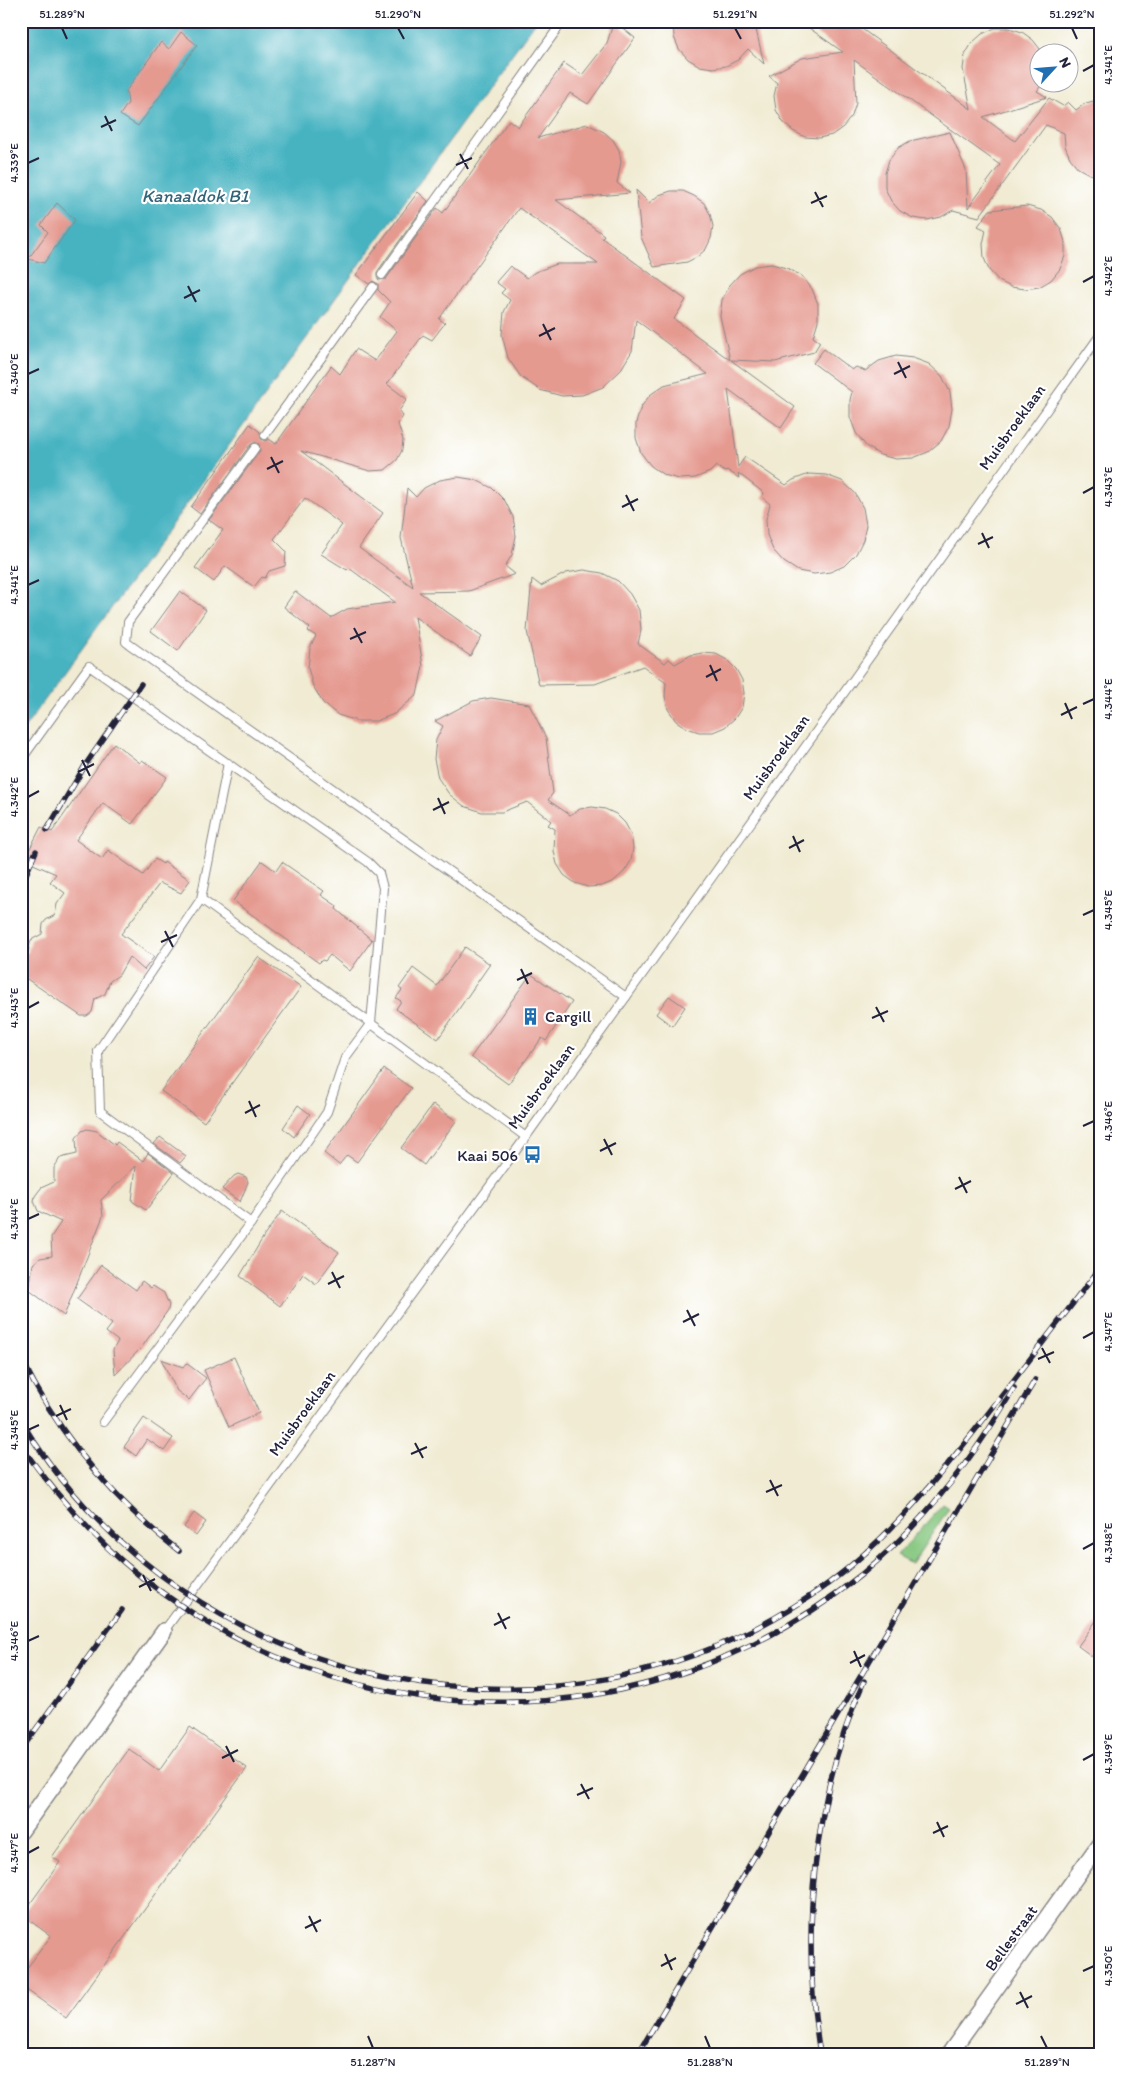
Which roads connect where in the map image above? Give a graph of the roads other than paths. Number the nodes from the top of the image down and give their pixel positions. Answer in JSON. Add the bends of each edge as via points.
{"nodes":[{"id":1,"x":562,"y":21,"type":"edge"},
{"id":2,"x":382,"y":275,"type":"dead end"},
{"id":3,"x":373,"y":287,"type":"dead end"},
{"id":4,"x":1101,"y":334,"type":"edge"},
{"id":5,"x":265,"y":435,"type":"dead end"},
{"id":6,"x":256,"y":448,"type":"dead end"},
{"id":7,"x":21,"y":760,"type":"edge"},
{"id":8,"x":228,"y":763,"type":"junction"},
{"id":9,"x":201,"y":899,"type":"junction"},
{"id":10,"x":626,"y":997,"type":"junction"},
{"id":11,"x":371,"y":1023,"type":"junction"},
{"id":12,"x":526,"y":1136,"type":"junction"},
{"id":13,"x":251,"y":1223,"type":"junction"},
{"id":14,"x":103,"y":1422,"type":"dead end"},
{"id":15,"x":164,"y":1631,"type":"joint"},
{"id":16,"x":21,"y":1831,"type":"edge"},
{"id":17,"x":1101,"y":1842,"type":"edge"},
{"id":18,"x":949,"y":2054,"type":"edge"}],
"edges":[{"from":1,"to":2,"type":"lane"},
{"from":3,"to":5,"type":"lane"},
{"from":4,"to":10,"type":"lane","name":"Muisbroeklaan"},
{"from":6,"to":10,"type":"lane","via":[[128,622],[126,642]]},
{"from":7,"to":8,"type":"lane","via":[[89,666]]},
{"from":8,"to":9,"type":"lane"},
{"from":8,"to":11,"type":"lane","via":[[379,873],[383,904]]},
{"from":9,"to":11,"type":"lane"},
{"from":9,"to":13,"type":"lane","via":[[98,1051],[100,1111]]},
{"from":10,"to":12,"type":"lane","name":"Muisbroeklaan"},
{"from":11,"to":12,"type":"lane"},
{"from":11,"to":13,"type":"lane","via":[[345,1058],[327,1112]]},
{"from":12,"to":15,"type":"lane","name":"Muisbroeklaan"},
{"from":13,"to":14,"type":"lane"},
{"from":15,"to":16,"type":"street","name":"Muisbroeklaan"},
{"from":17,"to":18,"type":"street","name":"Bellestraat"}]}
